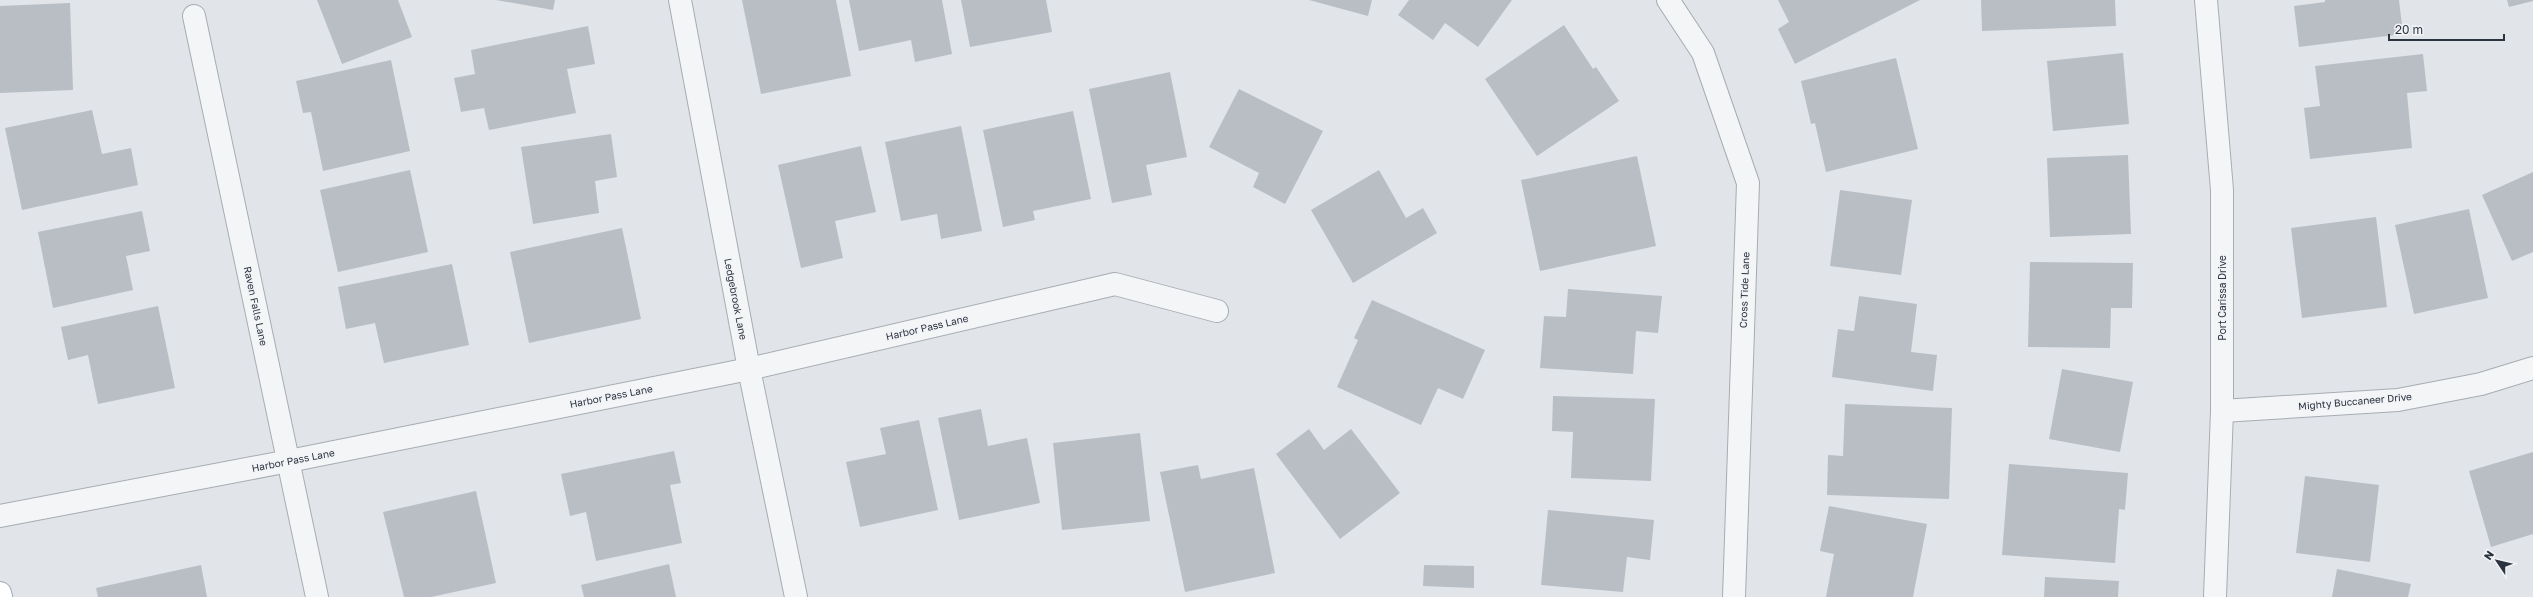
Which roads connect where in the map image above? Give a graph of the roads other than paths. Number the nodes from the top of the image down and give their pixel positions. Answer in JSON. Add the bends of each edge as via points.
{"nodes":[{"id":1,"x":680,"y":0,"type":"edge"},
{"id":2,"x":1668,"y":0,"type":"edge"},
{"id":3,"x":2206,"y":0,"type":"edge"},
{"id":4,"x":194,"y":16,"type":"dead end"},
{"id":5,"x":1217,"y":311,"type":"dead end"},
{"id":6,"x":2533,"y":368,"type":"edge"},
{"id":7,"x":749,"y":369,"type":"junction"},
{"id":8,"x":2222,"y":411,"type":"junction"},
{"id":9,"x":289,"y":461,"type":"junction"},
{"id":10,"x":0,"y":516,"type":"edge"},
{"id":11,"x":0,"y":593,"type":"edge"},
{"id":12,"x":1,"y":597,"type":"edge"},
{"id":13,"x":317,"y":597,"type":"edge"},
{"id":14,"x":796,"y":597,"type":"edge"},
{"id":15,"x":1734,"y":597,"type":"edge"},
{"id":16,"x":2215,"y":597,"type":"edge"}],
"edges":[{"from":1,"to":7,"type":"street","name":"Ledgebrook Lane"},
{"from":2,"to":15,"type":"street","name":"Cross Tide Lane","via":[[1703,53],[1748,183]]},
{"from":3,"to":8,"type":"street","name":"Port Carissa Drive","via":[[2222,190]]},
{"from":4,"to":9,"type":"street","name":"Raven Falls Lane"},
{"from":5,"to":7,"type":"street","name":"Harbor Pass Lane","via":[[1115,284]]},
{"from":6,"to":8,"type":"street","name":"Mighty Buccaneer Drive","via":[[2481,384],[2398,400]]},
{"from":7,"to":9,"type":"street","name":"Harbor Pass Lane"},
{"from":7,"to":14,"type":"street","name":"Ledgebrook Lane"},
{"from":8,"to":16,"type":"street","name":"Port Carissa Drive"},
{"from":9,"to":10,"type":"street","name":"Harbor Pass Lane"},
{"from":9,"to":13,"type":"street","name":"Raven Falls Lane"},
{"from":11,"to":12,"type":"main road"}]}
